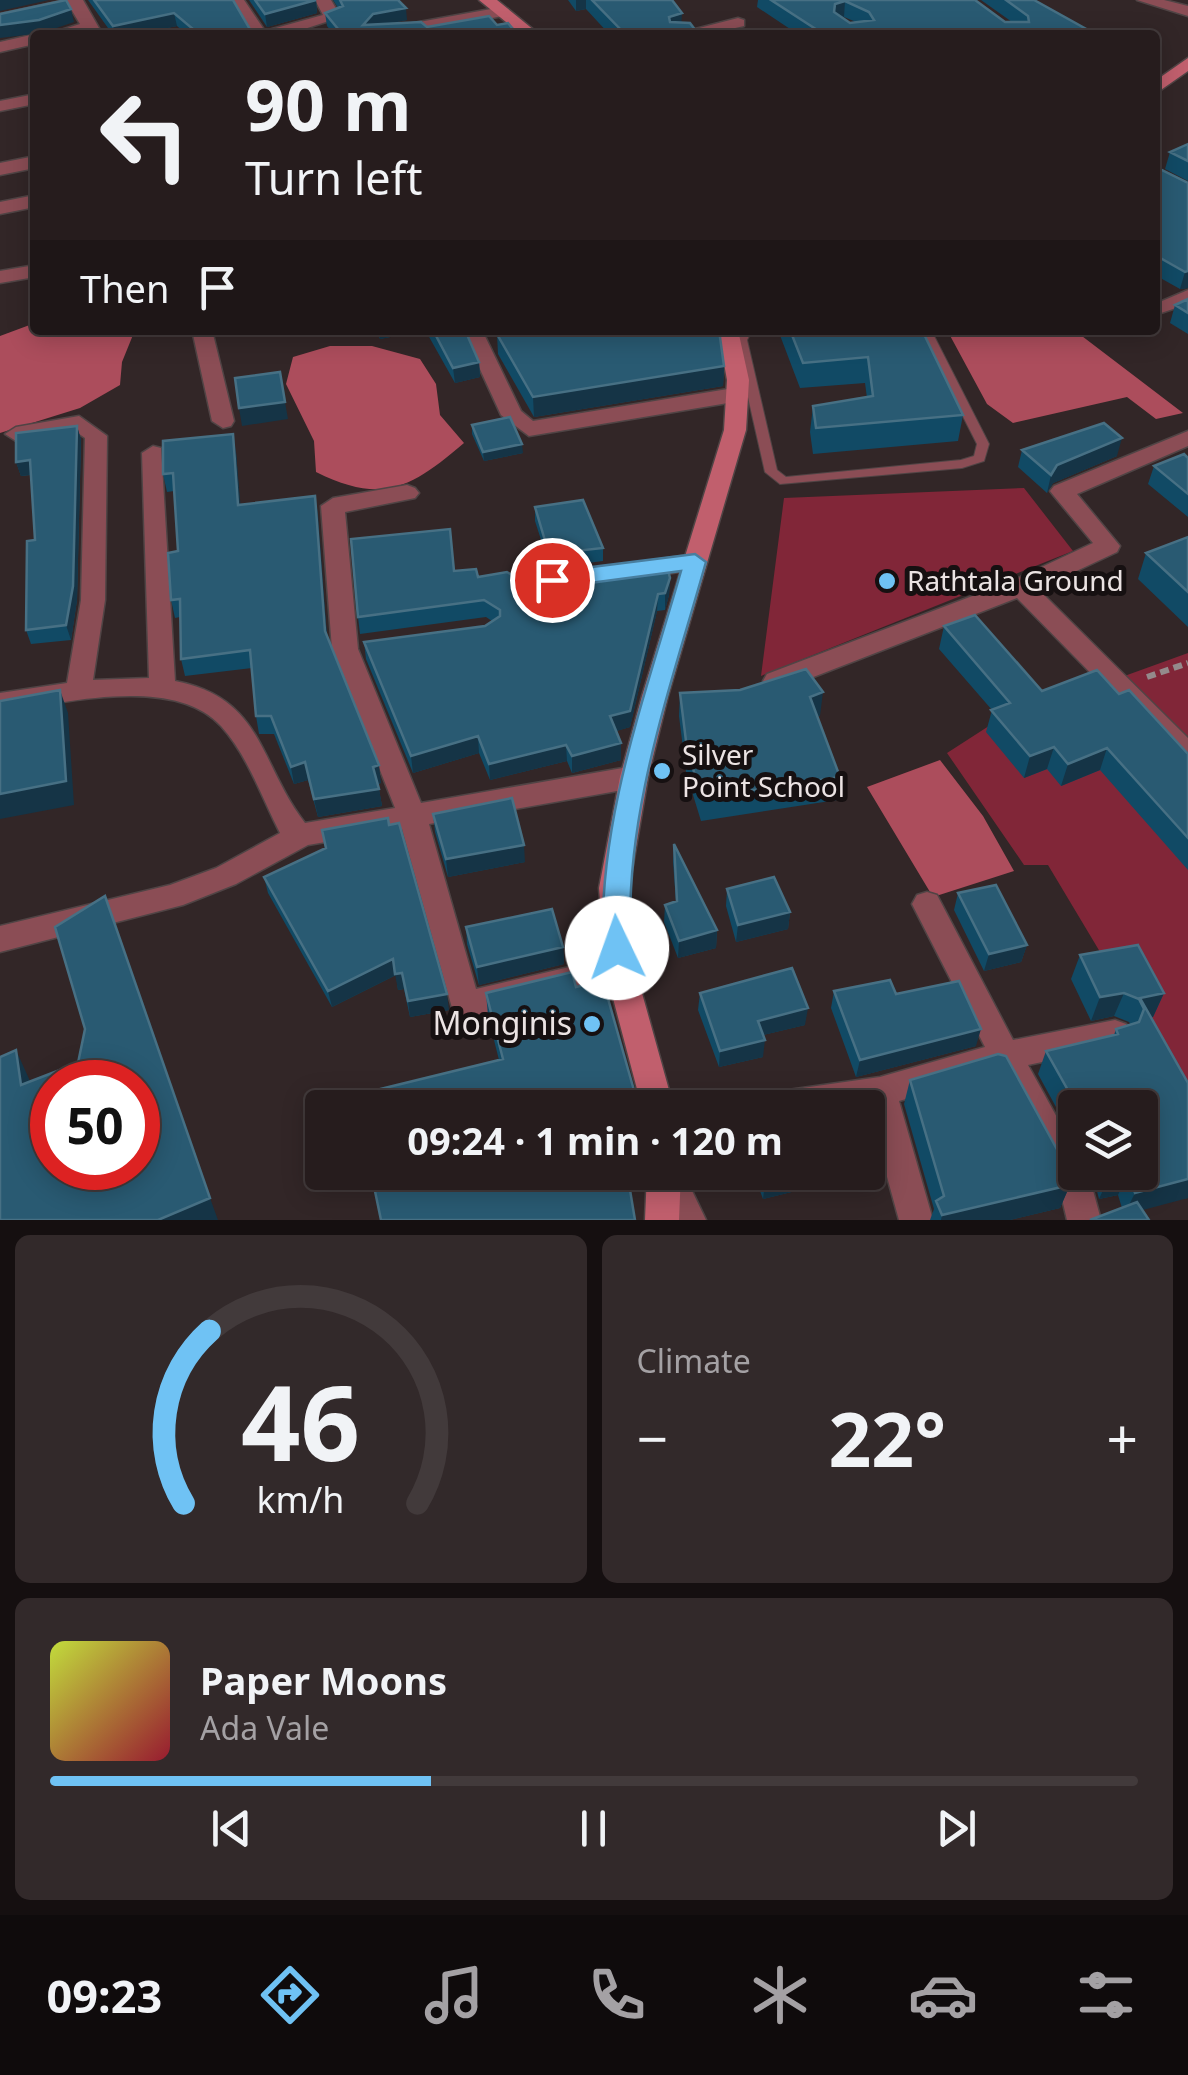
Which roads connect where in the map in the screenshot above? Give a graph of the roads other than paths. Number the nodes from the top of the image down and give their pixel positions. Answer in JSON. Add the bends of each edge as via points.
{"nodes":[{"id":1,"x":236,"y":0,"type":"edge"},
{"id":2,"x":322,"y":0,"type":"edge"},
{"id":3,"x":487,"y":0,"type":"edge"},
{"id":4,"x":1145,"y":0,"type":"edge"},
{"id":5,"x":76,"y":2,"type":"edge"},
{"id":6,"x":1188,"y":11,"type":"edge"},
{"id":7,"x":502,"y":12,"type":"junction"},
{"id":8,"x":0,"y":19,"type":"edge"},
{"id":9,"x":738,"y":23,"type":"dead end"},
{"id":10,"x":93,"y":30,"type":"edge"},
{"id":11,"x":257,"y":30,"type":"edge"},
{"id":12,"x":286,"y":30,"type":"edge"},
{"id":13,"x":402,"y":30,"type":"edge"},
{"id":14,"x":525,"y":30,"type":"edge"},
{"id":15,"x":704,"y":30,"type":"edge"},
{"id":16,"x":30,"y":40,"type":"edge"},
{"id":17,"x":0,"y":47,"type":"edge"},
{"id":18,"x":1188,"y":64,"type":"edge"},
{"id":19,"x":1160,"y":85,"type":"edge"},
{"id":20,"x":30,"y":100,"type":"edge"},
{"id":21,"x":0,"y":106,"type":"edge"},
{"id":22,"x":30,"y":163,"type":"edge"},
{"id":23,"x":0,"y":169,"type":"edge"},
{"id":24,"x":30,"y":201,"type":"edge"},
{"id":25,"x":0,"y":208,"type":"edge"},
{"id":26,"x":30,"y":272,"type":"edge"},
{"id":27,"x":0,"y":278,"type":"edge"},
{"id":28,"x":1188,"y":296,"type":"edge"},
{"id":29,"x":1160,"y":309,"type":"edge"},
{"id":30,"x":203,"y":335,"type":"edge"},
{"id":31,"x":474,"y":335,"type":"edge"},
{"id":32,"x":729,"y":335,"type":"edge"},
{"id":33,"x":744,"y":335,"type":"edge"},
{"id":34,"x":928,"y":335,"type":"edge"},
{"id":35,"x":744,"y":394,"type":"junction"},
{"id":36,"x":223,"y":421,"type":"dead end"},
{"id":37,"x":16,"y":434,"type":"edge"},
{"id":38,"x":1188,"y":438,"type":"edge"},
{"id":39,"x":153,"y":453,"type":"dead end"},
{"id":40,"x":407,"y":493,"type":"dead end"},
{"id":41,"x":695,"y":562,"type":"junction"},
{"id":42,"x":617,"y":573,"type":"edge"},
{"id":43,"x":1021,"y":587,"type":"junction"},
{"id":44,"x":380,"y":644,"type":"edge"},
{"id":45,"x":344,"y":648,"type":"junction"},
{"id":46,"x":760,"y":687,"type":"edge"},
{"id":47,"x":162,"y":688,"type":"junction"},
{"id":48,"x":78,"y":693,"type":"junction"},
{"id":49,"x":655,"y":696,"type":"junction"},
{"id":50,"x":689,"y":699,"type":"edge"},
{"id":51,"x":0,"y":704,"type":"edge"},
{"id":52,"x":1188,"y":755,"type":"edge"},
{"id":53,"x":634,"y":777,"type":"junction"},
{"id":54,"x":412,"y":815,"type":"junction"},
{"id":55,"x":302,"y":835,"type":"junction"},
{"id":56,"x":927,"y":904,"type":"dead end"},
{"id":57,"x":0,"y":939,"type":"edge"},
{"id":58,"x":620,"y":968,"type":"junction"},
{"id":59,"x":1115,"y":1034,"type":"edge"},
{"id":60,"x":1007,"y":1055,"type":"junction"},
{"id":61,"x":653,"y":1090,"type":"edge"},
{"id":62,"x":885,"y":1091,"type":"edge"},
{"id":63,"x":885,"y":1110,"type":"edge"},
{"id":64,"x":664,"y":1190,"type":"edge"},
{"id":65,"x":674,"y":1190,"type":"edge"},
{"id":66,"x":662,"y":1220,"type":"edge"},
{"id":67,"x":689,"y":1220,"type":"edge"},
{"id":68,"x":916,"y":1220,"type":"edge"},
{"id":69,"x":1084,"y":1220,"type":"edge"}],
"edges":[{"from":1,"to":11,"type":"street"},
{"from":2,"to":12,"type":"street","via":[[332,17]]},
{"from":3,"to":7,"type":"main road"},
{"from":4,"to":6,"type":"street"},
{"from":5,"to":8,"type":"street"},
{"from":5,"to":10,"type":"street"},
{"from":7,"to":13,"type":"street"},
{"from":7,"to":14,"type":"main road"},
{"from":9,"to":15,"type":"street"},
{"from":16,"to":17,"type":"street"},
{"from":18,"to":19,"type":"main road"},
{"from":20,"to":21,"type":"street"},
{"from":22,"to":23,"type":"street"},
{"from":24,"to":25,"type":"street"},
{"from":26,"to":27,"type":"street"},
{"from":28,"to":29,"type":"street"},
{"from":30,"to":36,"type":"street"},
{"from":31,"to":35,"type":"street","via":[[512,415],[529,429]]},
{"from":32,"to":35,"type":"main road"},
{"from":33,"to":35,"type":"lane"},
{"from":34,"to":35,"type":"lane","via":[[983,444],[980,458],[784,481],[771,472]]},
{"from":35,"to":41,"type":"main road"},
{"from":37,"to":48,"type":"street","via":[[79,423],[96,436],[93,600]]},
{"from":38,"to":43,"type":"street","via":[[1062,491],[1108,546]]},
{"from":39,"to":47,"type":"street"},
{"from":40,"to":45,"type":"street","via":[[333,506]]},
{"from":41,"to":42,"type":"street"},
{"from":41,"to":49,"type":"main road"},
{"from":43,"to":46,"type":"street"},
{"from":43,"to":52,"type":"street"},
{"from":44,"to":45,"type":"street"},
{"from":45,"to":54,"type":"street"},
{"from":47,"to":48,"type":"street"},
{"from":47,"to":55,"type":"street","via":[[228,716]]},
{"from":48,"to":51,"type":"street"},
{"from":49,"to":50,"type":"street"},
{"from":49,"to":53,"type":"main road"},
{"from":53,"to":54,"type":"street"},
{"from":53,"to":58,"type":"main road","via":[[614,888]]},
{"from":54,"to":55,"type":"street"},
{"from":54,"to":58,"type":"street","via":[[464,1005]]},
{"from":55,"to":57,"type":"street","via":[[173,896]]},
{"from":56,"to":60,"type":"street"},
{"from":58,"to":61,"type":"main road"},
{"from":59,"to":60,"type":"street"},
{"from":60,"to":62,"type":"street"},
{"from":60,"to":69,"type":"street","via":[[1075,1182]]},
{"from":63,"to":68,"type":"street"},
{"from":64,"to":66,"type":"main road"},
{"from":65,"to":67,"type":"street"}]}
